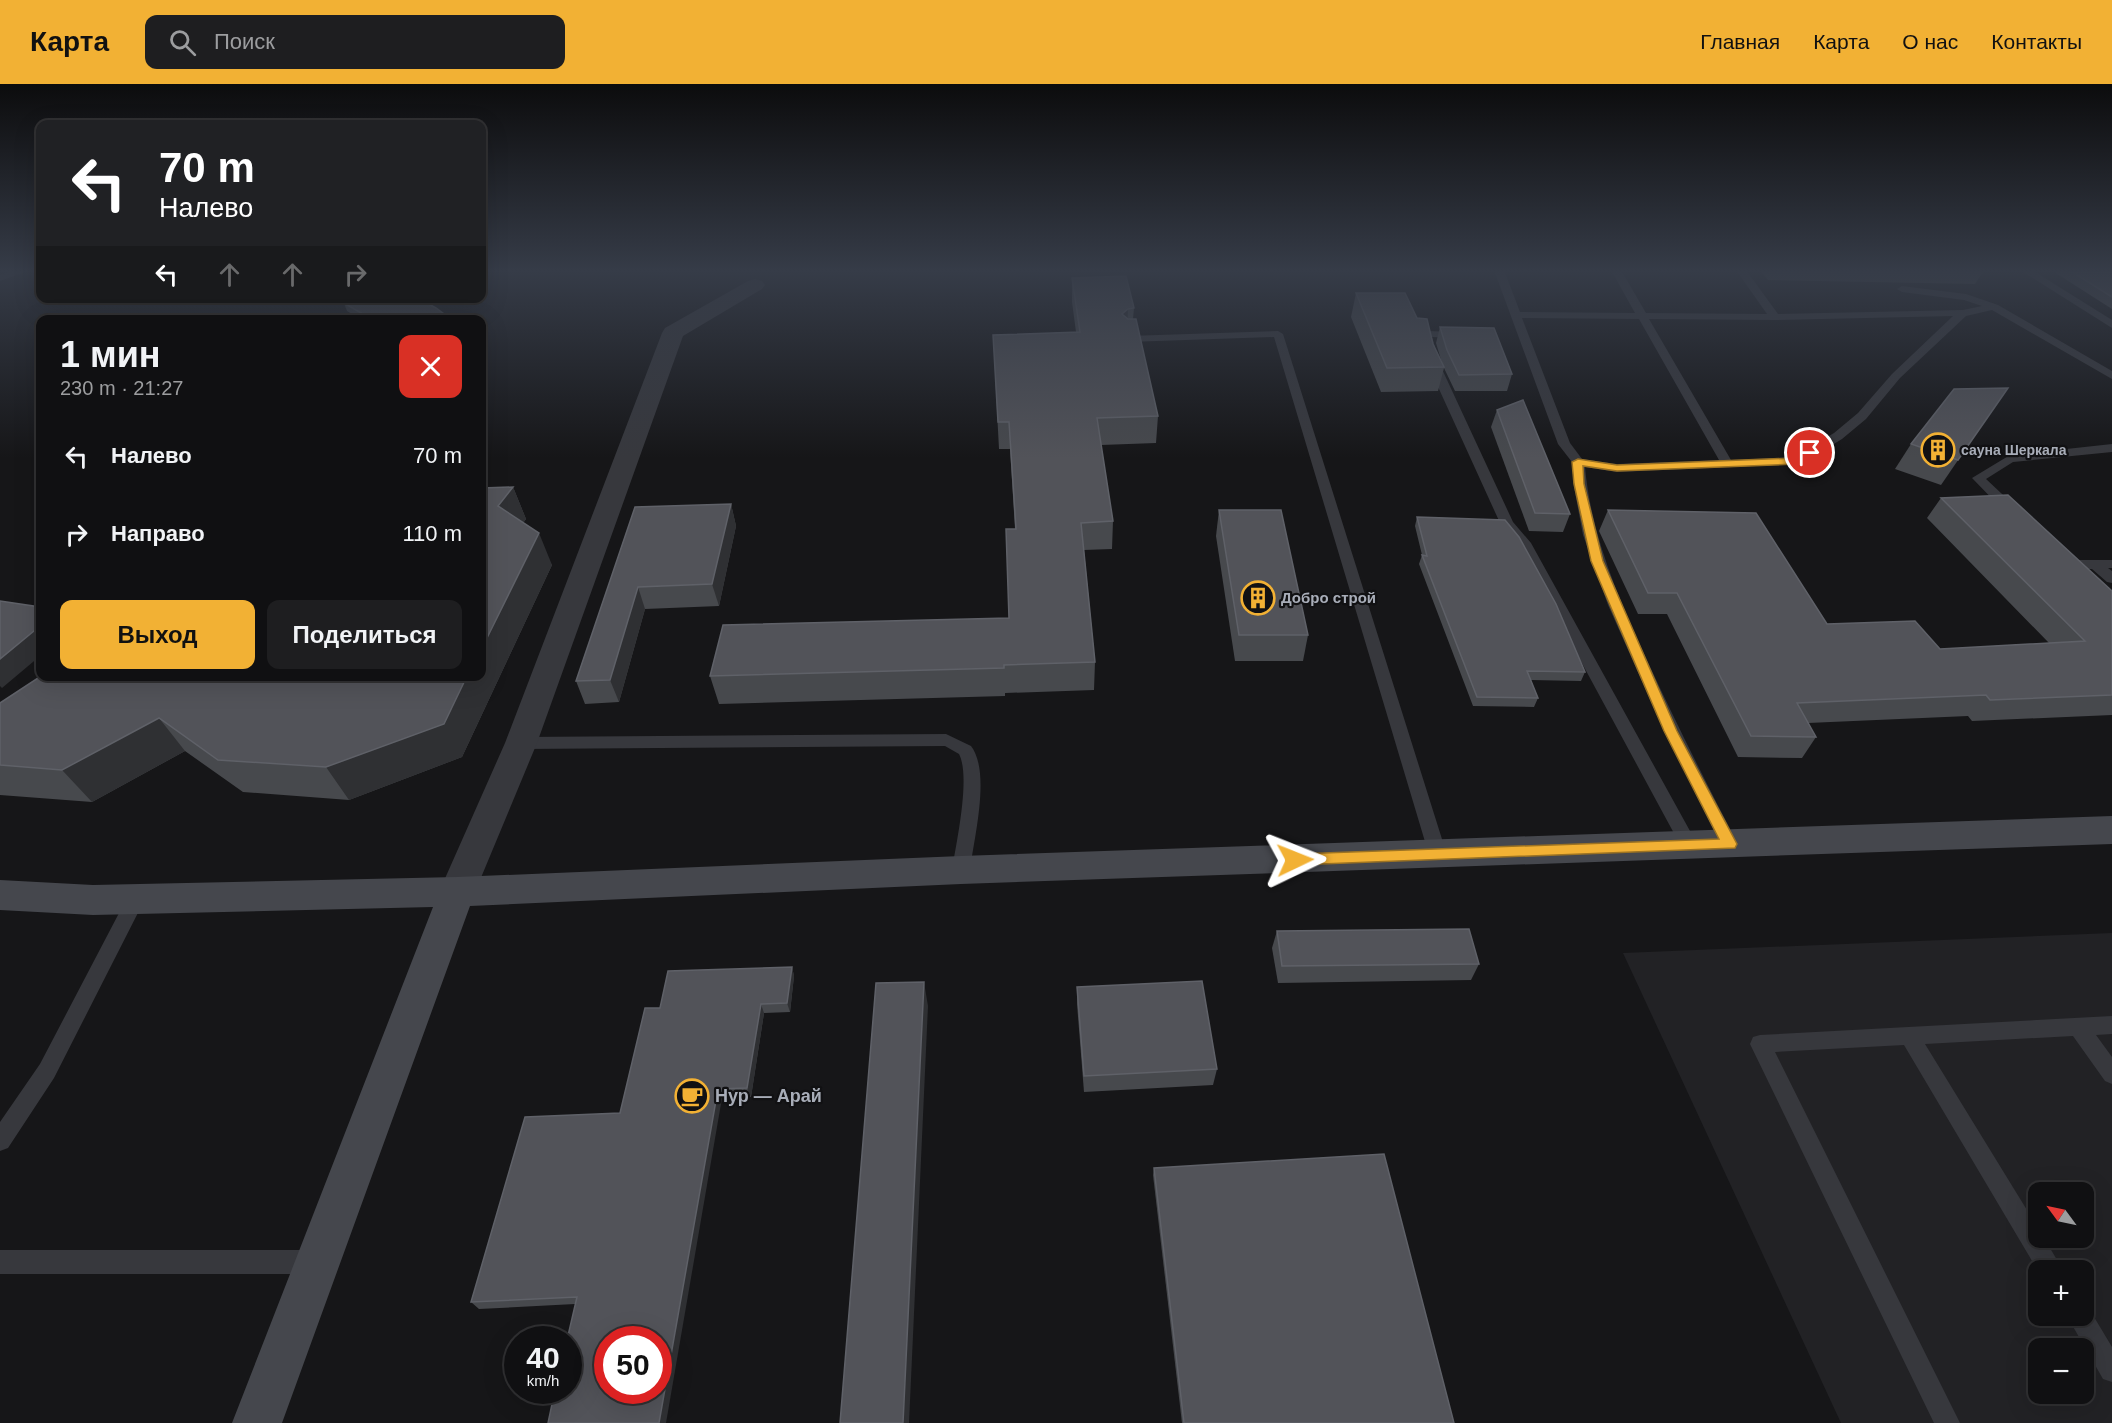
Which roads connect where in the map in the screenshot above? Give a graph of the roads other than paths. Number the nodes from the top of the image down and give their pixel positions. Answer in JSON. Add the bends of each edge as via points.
{"nodes":[{"id":1,"x":674,"y":332,"type":"edge"},
{"id":2,"x":1523,"y":332,"type":"edge"},
{"id":3,"x":1652,"y":332,"type":"edge"},
{"id":4,"x":1942,"y":332,"type":"edge"},
{"id":5,"x":2038,"y":332,"type":"edge"},
{"id":6,"x":1477,"y":335,"type":"edge"},
{"id":7,"x":1128,"y":339,"type":"edge"},
{"id":8,"x":2112,"y":376,"type":"edge"},
{"id":9,"x":2112,"y":448,"type":"edge"},
{"id":10,"x":1578,"y":462,"type":"junction"},
{"id":11,"x":1727,"y":464,"type":"junction"},
{"id":12,"x":2018,"y":517,"type":"edge"},
{"id":13,"x":2058,"y":558,"type":"edge"},
{"id":14,"x":2095,"y":564,"type":"junction"},
{"id":15,"x":2112,"y":564,"type":"edge"},
{"id":16,"x":2112,"y":579,"type":"edge"},
{"id":17,"x":521,"y":743,"type":"junction"},
{"id":18,"x":2112,"y":830,"type":"edge"},
{"id":19,"x":1730,"y":844,"type":"junction"},
{"id":20,"x":1689,"y":845,"type":"junction"},
{"id":21,"x":1438,"y":855,"type":"junction"},
{"id":22,"x":961,"y":870,"type":"junction"},
{"id":23,"x":457,"y":892,"type":"junction"},
{"id":24,"x":0,"y":895,"type":"edge"},
{"id":25,"x":136,"y":899,"type":"junction"},
{"id":26,"x":2112,"y":1025,"type":"edge"},
{"id":27,"x":2078,"y":1027,"type":"junction"},
{"id":28,"x":1909,"y":1036,"type":"junction"},
{"id":29,"x":2112,"y":1074,"type":"edge"},
{"id":30,"x":0,"y":1141,"type":"edge"},
{"id":31,"x":2045,"y":1260,"type":"edge"},
{"id":32,"x":318,"y":1262,"type":"junction"},
{"id":33,"x":0,"y":1263,"type":"edge"},
{"id":34,"x":2085,"y":1326,"type":"edge"},
{"id":35,"x":2112,"y":1371,"type":"edge"},
{"id":36,"x":257,"y":1423,"type":"edge"},
{"id":37,"x":1947,"y":1423,"type":"edge"}],
"edges":[{"from":1,"to":17,"type":"street"},
{"from":2,"to":10,"type":"lane","via":[[1564,444]]},
{"from":3,"to":11,"type":"lane"},
{"from":4,"to":11,"type":"lane","via":[[1838,436],[1797,461]]},
{"from":5,"to":8,"type":"lane"},
{"from":6,"to":20,"type":"lane","via":[[1425,334],[1435,367],[1507,523],[1524,543]]},
{"from":7,"to":21,"type":"lane","via":[[1278,334]]},
{"from":9,"to":12,"type":"lane","via":[[2010,459],[1978,478]]},
{"from":10,"to":11,"type":"lane","via":[[1617,468]]},
{"from":10,"to":19,"type":"lane","via":[[1579,484],[1597,561],[1671,731]]},
{"from":13,"to":14,"type":"lane","via":[[2066,566]]},
{"from":14,"to":15,"type":"lane"},
{"from":14,"to":16,"type":"lane"},
{"from":17,"to":22,"type":"lane","via":[[946,740],[958,744],[969,756],[971,783]]},
{"from":17,"to":23,"type":"street"},
{"from":18,"to":19,"type":"main road"},
{"from":19,"to":20,"type":"main road"},
{"from":20,"to":21,"type":"main road"},
{"from":21,"to":22,"type":"main road"},
{"from":22,"to":23,"type":"main road"},
{"from":23,"to":25,"type":"main road"},
{"from":23,"to":32,"type":"main road"},
{"from":24,"to":25,"type":"main road"},
{"from":25,"to":30,"type":"lane","via":[[47,1071]]},
{"from":26,"to":27,"type":"lane"},
{"from":27,"to":28,"type":"lane"},
{"from":27,"to":29,"type":"lane"},
{"from":28,"to":31,"type":"lane"},
{"from":28,"to":37,"type":"lane","via":[[1760,1044]]},
{"from":32,"to":33,"type":"lane"},
{"from":32,"to":36,"type":"main road"},
{"from":34,"to":35,"type":"lane"}]}
